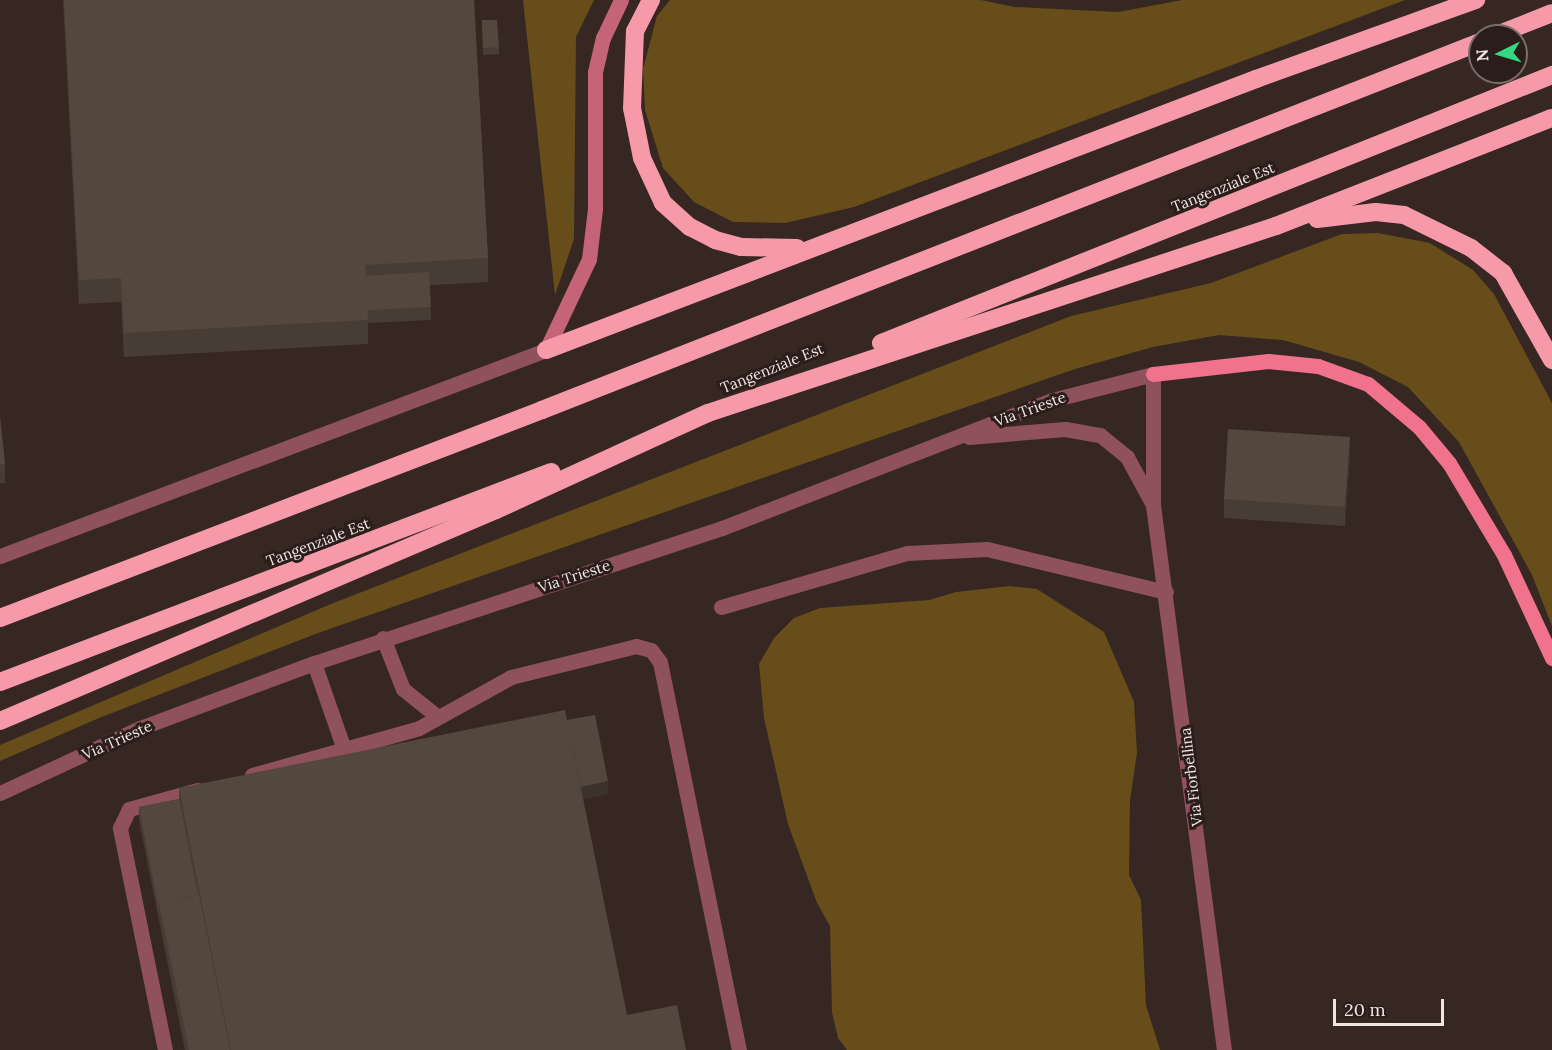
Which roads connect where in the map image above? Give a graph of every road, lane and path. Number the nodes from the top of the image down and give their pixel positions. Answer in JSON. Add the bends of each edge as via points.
{"nodes":[{"id":1,"x":621,"y":0,"type":"edge"},
{"id":2,"x":651,"y":0,"type":"edge"},
{"id":3,"x":1476,"y":0,"type":"edge"},
{"id":4,"x":1552,"y":13,"type":"edge"},
{"id":5,"x":1524,"y":24,"type":"edge"},
{"id":6,"x":1468,"y":47,"type":"edge"},
{"id":7,"x":1552,"y":75,"type":"edge"},
{"id":8,"x":1552,"y":118,"type":"edge"},
{"id":9,"x":1276,"y":226,"type":"junction"},
{"id":10,"x":814,"y":248,"type":"junction"},
{"id":11,"x":546,"y":350,"type":"junction"},
{"id":12,"x":1552,"y":360,"type":"edge"},
{"id":13,"x":1153,"y":374,"type":"junction"},
{"id":14,"x":708,"y":413,"type":"junction"},
{"id":15,"x":952,"y":439,"type":"junction"},
{"id":16,"x":1154,"y":505,"type":"junction"},
{"id":17,"x":0,"y":556,"type":"edge"},
{"id":18,"x":1166,"y":592,"type":"junction"},
{"id":19,"x":721,"y":607,"type":"dead end"},
{"id":20,"x":0,"y":618,"type":"edge"},
{"id":21,"x":383,"y":638,"type":"junction"},
{"id":22,"x":1552,"y":658,"type":"edge"},
{"id":23,"x":314,"y":663,"type":"junction"},
{"id":24,"x":0,"y":682,"type":"edge"},
{"id":25,"x":438,"y":717,"type":"junction"},
{"id":26,"x":0,"y":721,"type":"edge"},
{"id":27,"x":344,"y":749,"type":"junction"},
{"id":28,"x":231,"y":780,"type":"edge"},
{"id":29,"x":208,"y":787,"type":"edge"},
{"id":30,"x":0,"y":793,"type":"edge"},
{"id":31,"x":165,"y":1050,"type":"edge"},
{"id":32,"x":739,"y":1050,"type":"edge"},
{"id":33,"x":1224,"y":1050,"type":"edge"}],
"edges":[{"from":1,"to":11,"type":"main road","via":[[603,38],[595,72],[595,209],[589,259]]},
{"from":2,"to":10,"type":"highway","via":[[634,40],[632,108],[642,158],[663,203],[690,227],[715,240],[770,249]]},
{"from":3,"to":10,"type":"highway","via":[[1256,79]]},
{"from":4,"to":5,"type":"highway"},
{"from":6,"to":20,"type":"highway","via":[[554,406]]},
{"from":7,"to":14,"type":"highway","name":"Tangenziale Est"},
{"from":8,"to":9,"type":"highway"},
{"from":9,"to":12,"type":"highway","via":[[1376,212],[1404,214],[1425,222],[1471,248],[1503,273]]},
{"from":9,"to":14,"type":"highway"},
{"from":10,"to":11,"type":"highway"},
{"from":11,"to":17,"type":"street"},
{"from":13,"to":15,"type":"street","name":"Via Trieste","via":[[1052,400]]},
{"from":13,"to":16,"type":"street","name":"Via Fiorbellina"},
{"from":13,"to":22,"type":"main road","via":[[1268,361],[1318,366],[1368,384],[1419,428],[1449,463],[1504,555]]},
{"from":14,"to":24,"type":"highway","name":"Tangenziale Est"},
{"from":14,"to":26,"type":"highway","via":[[495,510]]},
{"from":15,"to":16,"type":"street","name":"Via Fiorbellina","via":[[1065,429],[1100,435],[1127,457]]},
{"from":15,"to":21,"type":"street","name":"Via Trieste","via":[[722,528]]},
{"from":16,"to":18,"type":"street","name":"Via Fiorbellina"},
{"from":18,"to":19,"type":"street","via":[[987,549],[907,553]]},
{"from":18,"to":33,"type":"street","name":"Via Fiorbellina"},
{"from":21,"to":23,"type":"street","name":"Via Trieste"},
{"from":21,"to":25,"type":"street","via":[[403,689]]},
{"from":23,"to":27,"type":"street"},
{"from":23,"to":30,"type":"street","name":"Via Trieste","via":[[140,728]]},
{"from":25,"to":27,"type":"street","via":[[419,728]]},
{"from":25,"to":32,"type":"street","via":[[511,677],[636,646],[651,650],[660,662]]},
{"from":27,"to":28,"type":"street"},
{"from":29,"to":31,"type":"street","via":[[129,809],[120,828]]}]}
